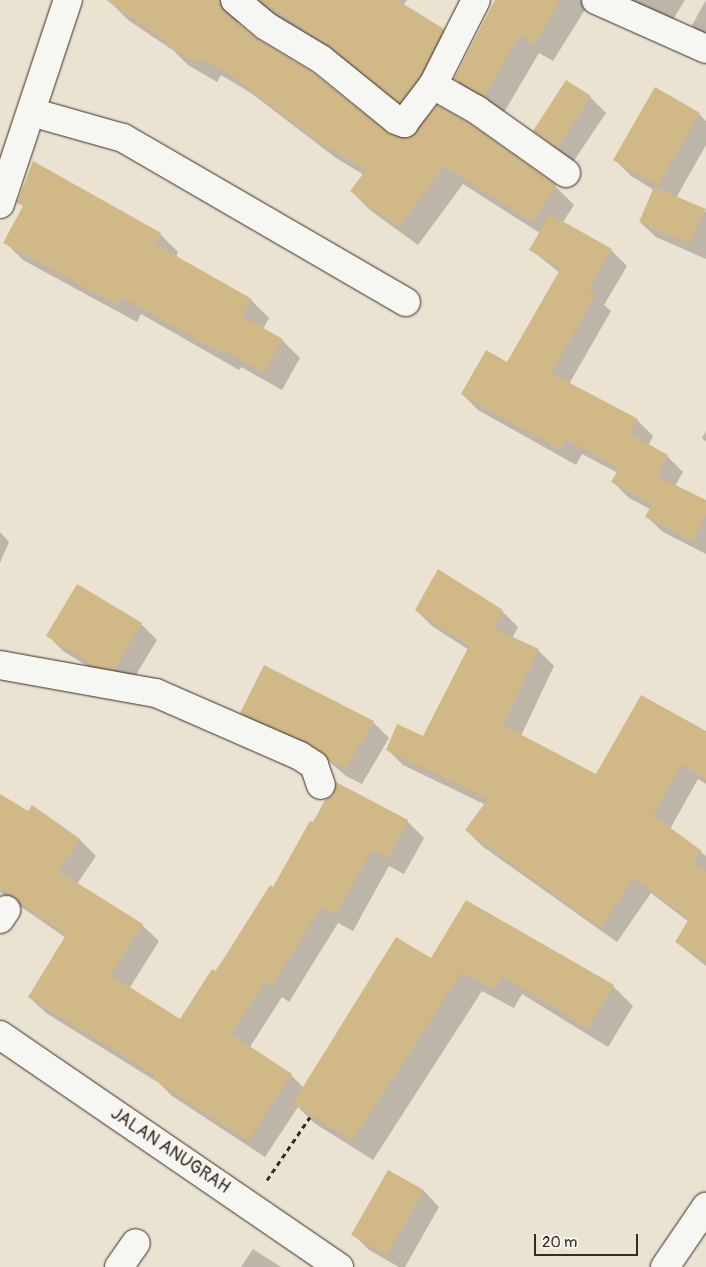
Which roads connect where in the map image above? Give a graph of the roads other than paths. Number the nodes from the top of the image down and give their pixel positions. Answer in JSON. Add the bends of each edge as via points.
{"nodes":[{"id":1,"x":68,"y":0,"type":"edge"},
{"id":2,"x":235,"y":0,"type":"edge"},
{"id":3,"x":476,"y":0,"type":"edge"},
{"id":4,"x":596,"y":0,"type":"edge"},
{"id":5,"x":706,"y":49,"type":"edge"},
{"id":6,"x":433,"y":85,"type":"junction"},
{"id":7,"x":30,"y":112,"type":"junction"},
{"id":8,"x":566,"y":174,"type":"dead end"},
{"id":9,"x":0,"y":204,"type":"edge"},
{"id":10,"x":406,"y":302,"type":"dead end"},
{"id":11,"x":0,"y":665,"type":"edge"},
{"id":12,"x":321,"y":786,"type":"dead end"},
{"id":13,"x":0,"y":1035,"type":"edge"},
{"id":14,"x":706,"y":1207,"type":"edge"},
{"id":15,"x":136,"y":1244,"type":"dead end"},
{"id":16,"x":120,"y":1267,"type":"edge"},
{"id":17,"x":339,"y":1267,"type":"edge"},
{"id":18,"x":665,"y":1267,"type":"edge"}],
"edges":[{"from":1,"to":7,"type":"street"},
{"from":2,"to":6,"type":"street","via":[[266,26],[321,59],[396,120],[404,123]]},
{"from":3,"to":6,"type":"street"},
{"from":4,"to":5,"type":"street"},
{"from":6,"to":8,"type":"street","via":[[477,110]]},
{"from":7,"to":9,"type":"street"},
{"from":7,"to":10,"type":"street","via":[[123,138]]},
{"from":11,"to":12,"type":"street","via":[[156,693],[300,756],[314,765]]},
{"from":13,"to":17,"type":"street","name":"JALAN ANUGRAH"},
{"from":14,"to":18,"type":"street"},
{"from":15,"to":16,"type":"street"}]}
